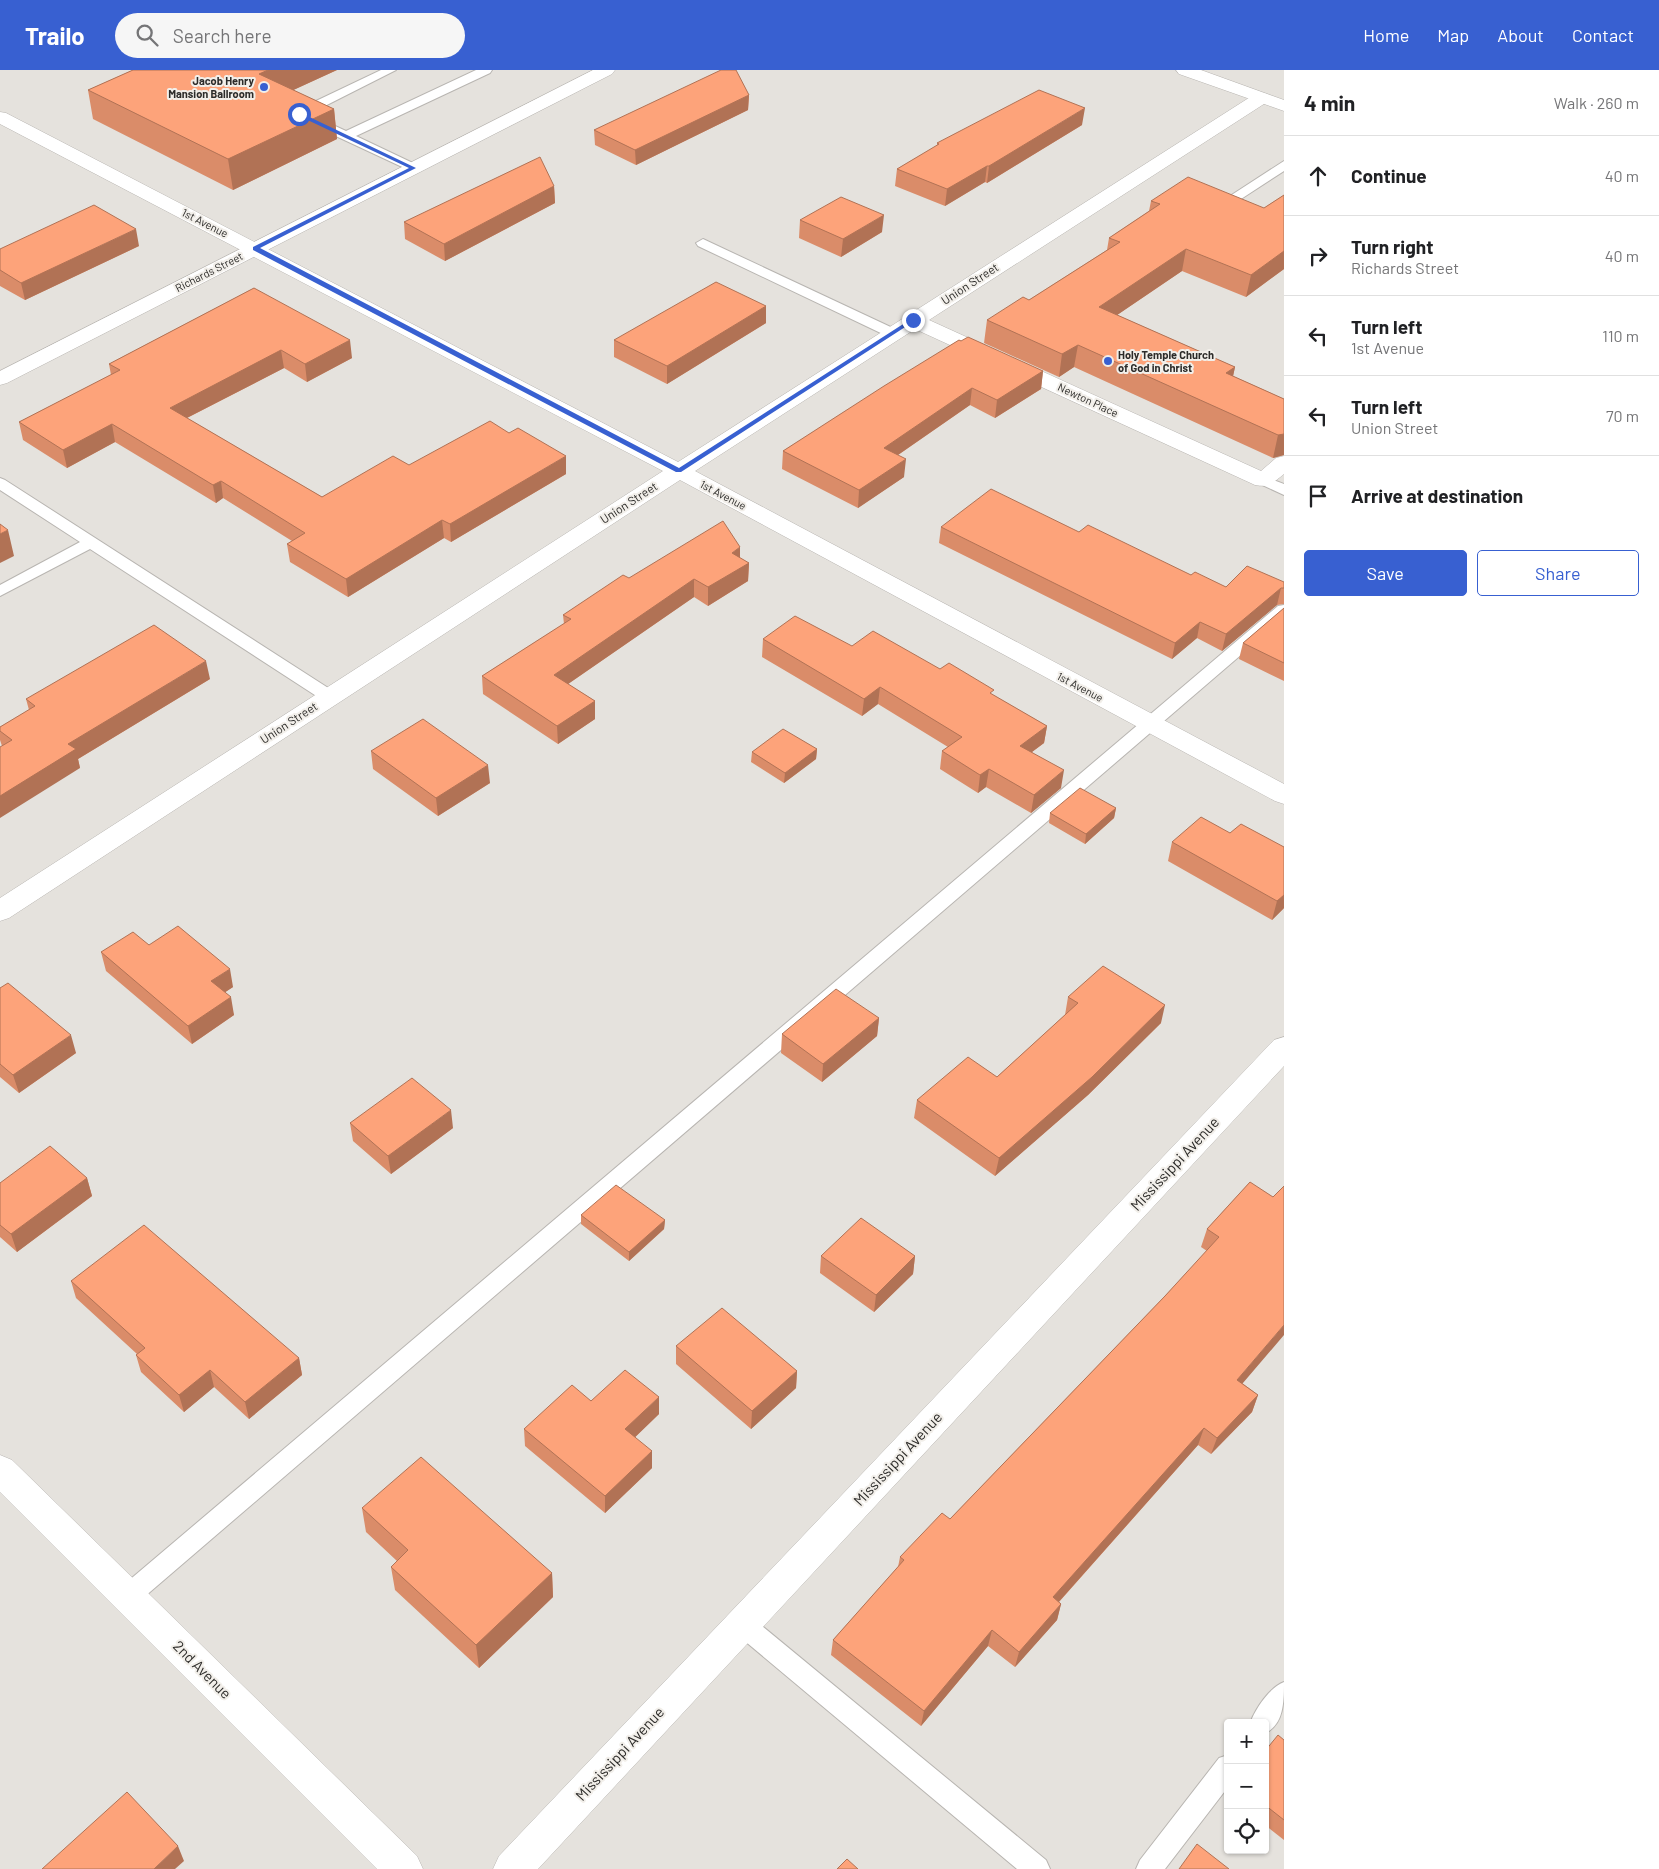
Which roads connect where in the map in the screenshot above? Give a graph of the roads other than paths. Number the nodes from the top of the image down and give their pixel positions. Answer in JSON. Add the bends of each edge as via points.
{"nodes":[{"id":1,"x":390,"y":70,"type":"edge"},
{"id":2,"x":486,"y":70,"type":"edge"},
{"id":3,"x":606,"y":70,"type":"edge"},
{"id":4,"x":1185,"y":70,"type":"edge"},
{"id":5,"x":1261,"y":98,"type":"junction"},
{"id":6,"x":1284,"y":106,"type":"edge"},
{"id":7,"x":0,"y":117,"type":"edge"},
{"id":8,"x":346,"y":136,"type":"junction"},
{"id":9,"x":1284,"y":165,"type":"edge"},
{"id":10,"x":413,"y":168,"type":"junction"},
{"id":11,"x":1236,"y":196,"type":"edge"},
{"id":12,"x":703,"y":243,"type":"dead end"},
{"id":13,"x":255,"y":248,"type":"junction"},
{"id":14,"x":913,"y":320,"type":"junction"},
{"id":15,"x":892,"y":333,"type":"junction"},
{"id":16,"x":0,"y":379,"type":"edge"},
{"id":17,"x":1284,"y":463,"type":"edge"},
{"id":18,"x":679,"y":471,"type":"junction"},
{"id":19,"x":1263,"y":480,"type":"junction"},
{"id":20,"x":0,"y":483,"type":"edge"},
{"id":21,"x":1284,"y":490,"type":"edge"},
{"id":22,"x":92,"y":542,"type":"junction"},
{"id":23,"x":0,"y":591,"type":"edge"},
{"id":24,"x":1284,"y":610,"type":"edge"},
{"id":25,"x":330,"y":697,"type":"junction"},
{"id":26,"x":1149,"y":724,"type":"junction"},
{"id":27,"x":1284,"y":796,"type":"edge"},
{"id":28,"x":0,"y":911,"type":"edge"},
{"id":29,"x":1284,"y":1048,"type":"edge"},
{"id":30,"x":0,"y":1470,"type":"edge"},
{"id":31,"x":128,"y":1596,"type":"junction"},
{"id":32,"x":742,"y":1624,"type":"junction"},
{"id":33,"x":1284,"y":1694,"type":"edge"},
{"id":34,"x":1265,"y":1719,"type":"edge"},
{"id":35,"x":1224,"y":1772,"type":"edge"},
{"id":36,"x":404,"y":1869,"type":"edge"},
{"id":37,"x":512,"y":1869,"type":"edge"},
{"id":38,"x":1037,"y":1869,"type":"edge"},
{"id":39,"x":1149,"y":1869,"type":"edge"}],
"edges":[{"from":1,"to":8,"type":"lane","via":[[299,114]]},
{"from":2,"to":8,"type":"lane"},
{"from":3,"to":10,"type":"street","name":"Richards Street"},
{"from":4,"to":5,"type":"street"},
{"from":5,"to":6,"type":"street"},
{"from":5,"to":14,"type":"street","name":"Union Street"},
{"from":7,"to":13,"type":"street","name":"1st Avenue"},
{"from":8,"to":10,"type":"lane"},
{"from":9,"to":11,"type":"lane"},
{"from":10,"to":13,"type":"street","name":"Richards Street"},
{"from":12,"to":15,"type":"lane"},
{"from":13,"to":16,"type":"street","name":"Richards Street"},
{"from":13,"to":18,"type":"street","name":"1st Avenue"},
{"from":14,"to":15,"type":"street","name":"Union Street"},
{"from":14,"to":19,"type":"street","name":"Newton Place"},
{"from":15,"to":18,"type":"street","name":"Union Street"},
{"from":17,"to":19,"type":"street"},
{"from":18,"to":25,"type":"street","name":"Union Street"},
{"from":18,"to":26,"type":"street","name":"1st Avenue"},
{"from":19,"to":21,"type":"lane"},
{"from":20,"to":22,"type":"lane"},
{"from":22,"to":23,"type":"lane"},
{"from":22,"to":25,"type":"lane"},
{"from":24,"to":26,"type":"lane"},
{"from":25,"to":28,"type":"street","name":"Union Street"},
{"from":26,"to":27,"type":"street","name":"1st Avenue"},
{"from":26,"to":31,"type":"lane"},
{"from":29,"to":32,"type":"street","name":"Mississippi Avenue"},
{"from":30,"to":31,"type":"street","name":"2nd Avenue"},
{"from":31,"to":36,"type":"street","name":"2nd Avenue"},
{"from":32,"to":37,"type":"street","name":"Mississippi Avenue"},
{"from":32,"to":38,"type":"lane"},
{"from":33,"to":34,"type":"lane"},
{"from":35,"to":39,"type":"lane"}]}
